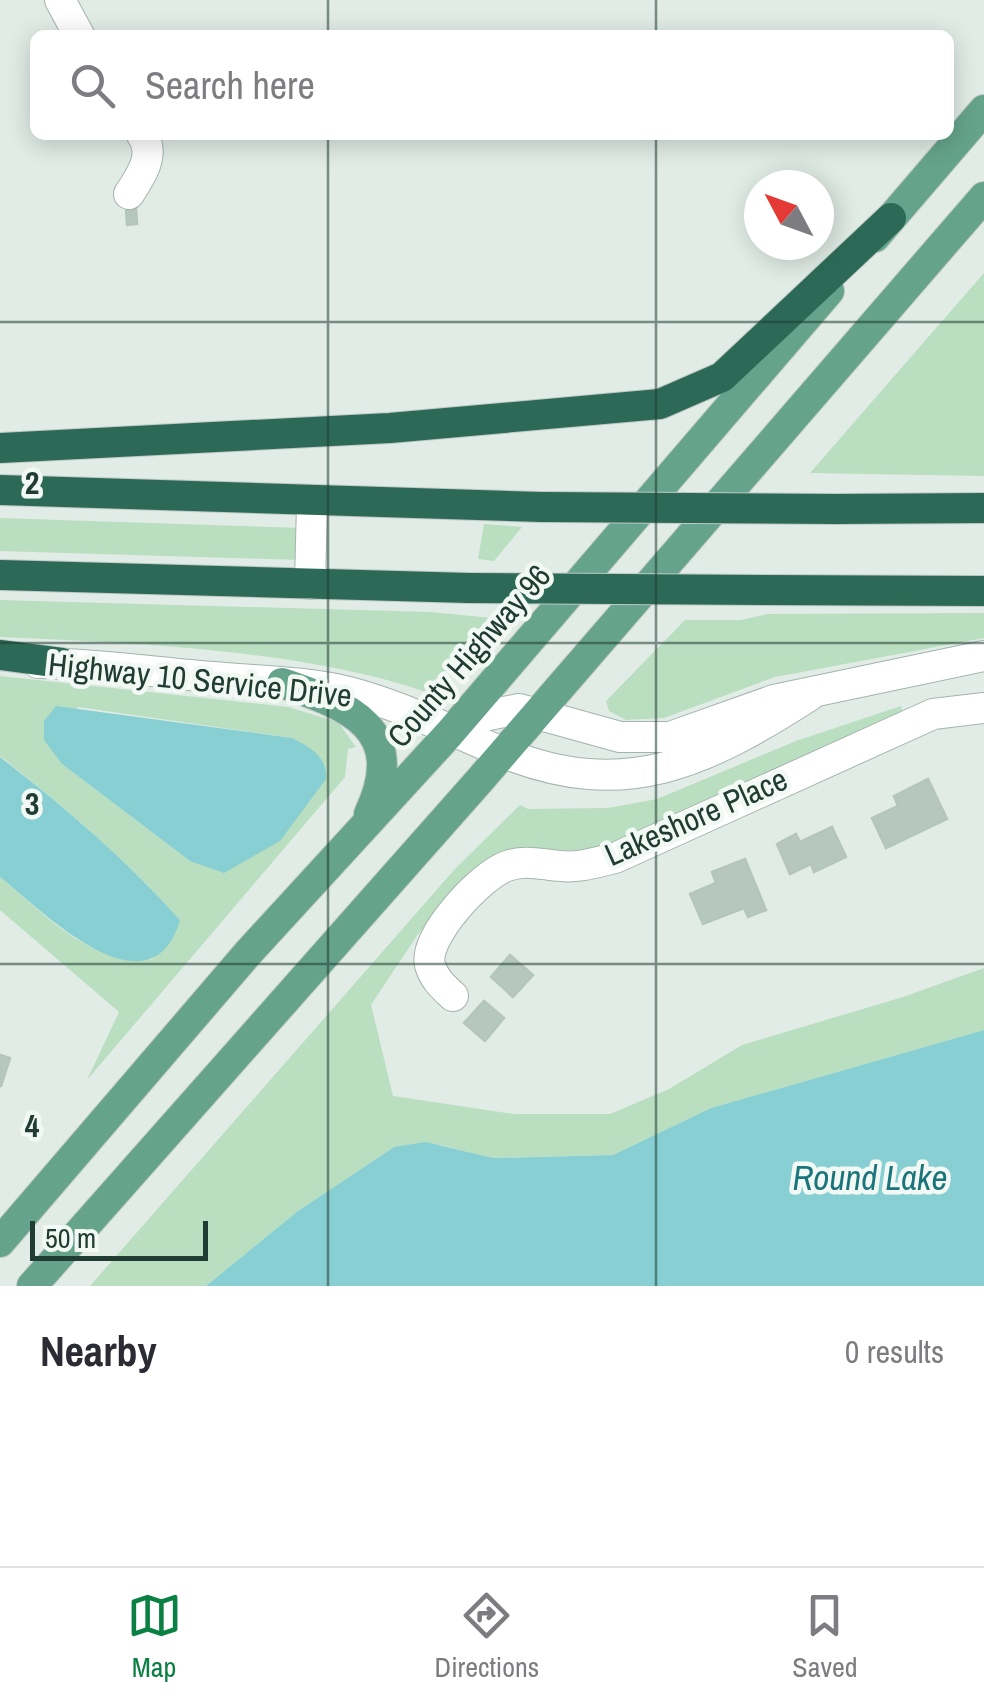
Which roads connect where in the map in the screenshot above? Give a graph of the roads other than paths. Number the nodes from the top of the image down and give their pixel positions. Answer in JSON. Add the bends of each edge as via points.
{"nodes":[{"id":1,"x":60,"y":0,"type":"edge"},
{"id":2,"x":76,"y":30,"type":"edge"},
{"id":3,"x":984,"y":110,"type":"edge"},
{"id":4,"x":147,"y":140,"type":"edge"},
{"id":5,"x":129,"y":194,"type":"dead end"},
{"id":6,"x":984,"y":197,"type":"edge"},
{"id":7,"x":891,"y":218,"type":"junction"},
{"id":8,"x":0,"y":448,"type":"edge"},
{"id":9,"x":0,"y":490,"type":"edge"},
{"id":10,"x":312,"y":503,"type":"junction"},
{"id":11,"x":984,"y":508,"type":"edge"},
{"id":12,"x":0,"y":575,"type":"edge"},
{"id":13,"x":310,"y":584,"type":"junction"},
{"id":14,"x":984,"y":591,"type":"edge"},
{"id":15,"x":0,"y":655,"type":"edge"},
{"id":16,"x":984,"y":656,"type":"edge"},
{"id":17,"x":0,"y":662,"type":"edge"},
{"id":18,"x":62,"y":663,"type":"junction"},
{"id":19,"x":282,"y":683,"type":"junction"},
{"id":20,"x":809,"y":696,"type":"junction"},
{"id":21,"x":984,"y":708,"type":"edge"},
{"id":22,"x":539,"y":712,"type":"junction"},
{"id":23,"x":454,"y":729,"type":"junction"},
{"id":24,"x":503,"y":753,"type":"junction"},
{"id":25,"x":342,"y":851,"type":"junction"},
{"id":26,"x":453,"y":996,"type":"dead end"},
{"id":27,"x":0,"y":1242,"type":"edge"},
{"id":28,"x":32,"y":1286,"type":"edge"}],
"edges":[{"from":1,"to":2,"type":"street"},
{"from":3,"to":7,"type":"main road","name":"County Highway 96"},
{"from":4,"to":5,"type":"street","via":[[143,173]]},
{"from":6,"to":22,"type":"main road"},
{"from":7,"to":8,"type":"highway","via":[[722,377],[660,404],[390,428]]},
{"from":7,"to":23,"type":"main road","name":"County Highway 96"},
{"from":9,"to":10,"type":"highway"},
{"from":10,"to":11,"type":"highway","bridge":true},
{"from":10,"to":13,"type":"street"},
{"from":12,"to":13,"type":"highway"},
{"from":13,"to":14,"type":"highway","bridge":true},
{"from":15,"to":18,"type":"highway"},
{"from":16,"to":20,"type":"street"},
{"from":17,"to":18,"type":"street","name":"Highway 10 Service Drive"},
{"from":18,"to":19,"type":"street","name":"Highway 10 Service Drive"},
{"from":19,"to":23,"type":"street","name":"Highway 10 Service Drive","via":[[351,693]]},
{"from":19,"to":25,"type":"main road","via":[[344,707],[380,742],[382,765],[371,810]]},
{"from":20,"to":22,"type":"street","via":[[774,700],[718,724],[650,740],[598,733]]},
{"from":20,"to":24,"type":"street","name":"Highway 10 Service Drive","via":[[736,741],[648,773],[576,775]]},
{"from":21,"to":26,"type":"street","name":"Lakeshore Place","via":[[933,714],[615,858],[564,867],[510,865],[490,874],[430,947],[436,980]]},
{"from":22,"to":23,"type":"street","via":[[498,712]]},
{"from":22,"to":24,"type":"main road"},
{"from":23,"to":24,"type":"street","name":"Highway 10 Service Drive"},
{"from":23,"to":25,"type":"main road","name":"County Highway 96"},
{"from":24,"to":28,"type":"main road"},
{"from":25,"to":27,"type":"main road","name":"County Highway 96"}]}
